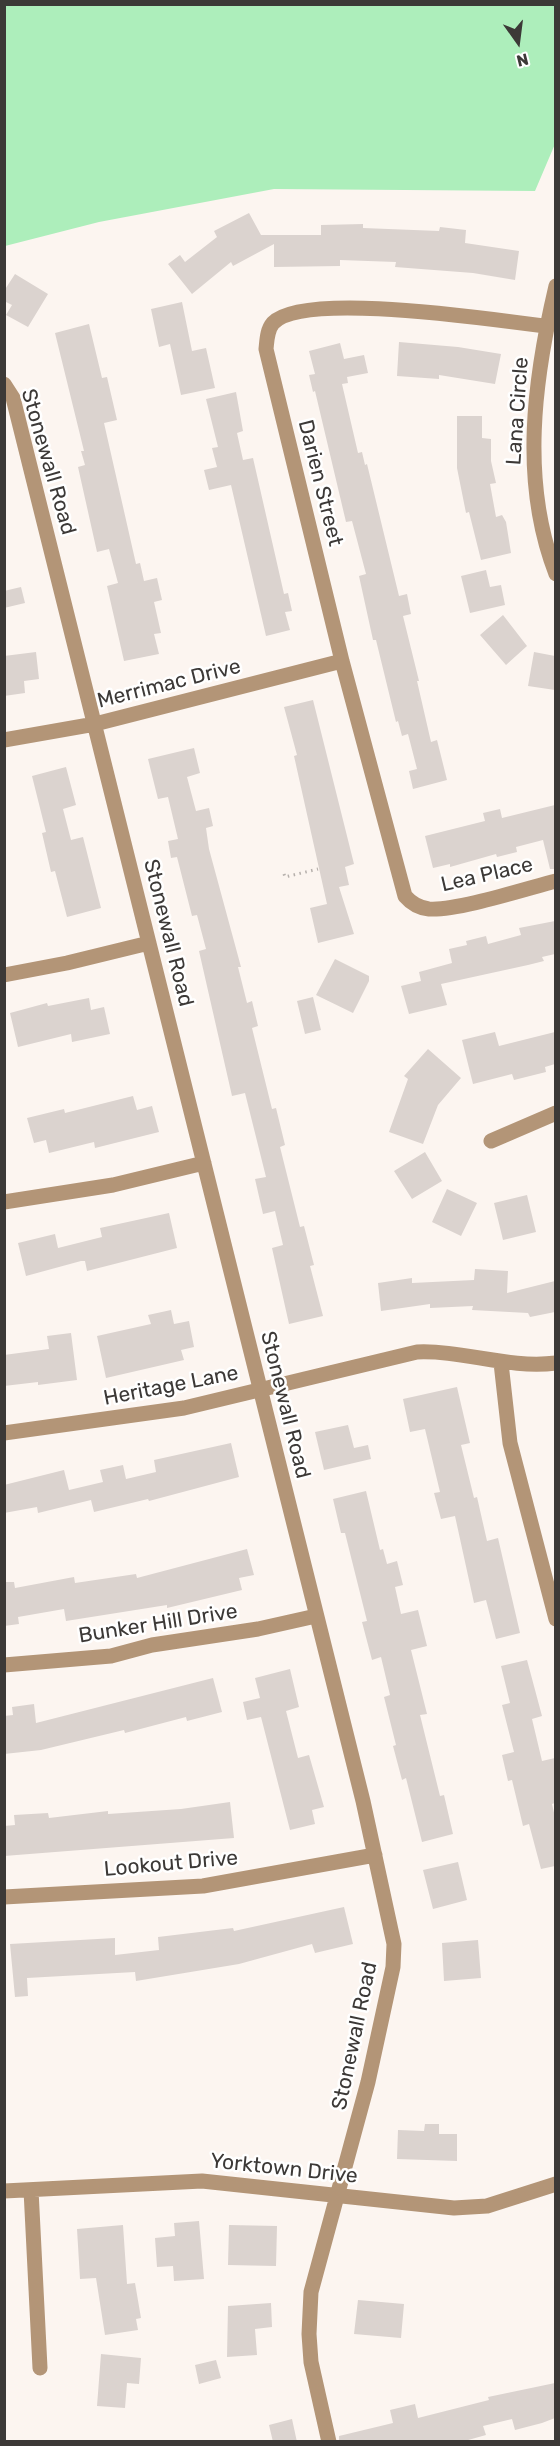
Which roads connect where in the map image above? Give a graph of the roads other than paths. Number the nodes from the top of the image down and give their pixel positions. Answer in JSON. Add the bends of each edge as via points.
{"nodes":[{"id":1,"x":555,"y":286,"type":"edge"},
{"id":2,"x":546,"y":326,"type":"junction"},
{"id":3,"x":4,"y":384,"type":"edge"},
{"id":4,"x":555,"y":574,"type":"edge"},
{"id":5,"x":342,"y":661,"type":"junction"},
{"id":6,"x":95,"y":724,"type":"junction"},
{"id":7,"x":4,"y":740,"type":"edge"},
{"id":8,"x":555,"y":881,"type":"edge"},
{"id":9,"x":428,"y":909,"type":"joint"},
{"id":10,"x":149,"y":943,"type":"junction"},
{"id":11,"x":4,"y":975,"type":"edge"},
{"id":12,"x":555,"y":1113,"type":"edge"},
{"id":13,"x":490,"y":1141,"type":"dead end"},
{"id":14,"x":204,"y":1163,"type":"junction"},
{"id":15,"x":4,"y":1202,"type":"edge"},
{"id":16,"x":501,"y":1363,"type":"junction"},
{"id":17,"x":555,"y":1363,"type":"edge"},
{"id":18,"x":259,"y":1391,"type":"junction"},
{"id":19,"x":4,"y":1433,"type":"edge"},
{"id":20,"x":316,"y":1616,"type":"junction"},
{"id":21,"x":555,"y":1619,"type":"edge"},
{"id":22,"x":4,"y":1665,"type":"edge"},
{"id":23,"x":375,"y":1855,"type":"junction"},
{"id":24,"x":4,"y":1897,"type":"edge"},
{"id":25,"x":555,"y":2184,"type":"edge"},
{"id":26,"x":31,"y":2190,"type":"junction"},
{"id":27,"x":4,"y":2191,"type":"edge"},
{"id":28,"x":338,"y":2196,"type":"junction"},
{"id":29,"x":40,"y":2368,"type":"dead end"},
{"id":30,"x":329,"y":2442,"type":"edge"}],
"edges":[{"from":1,"to":2,"type":"street","name":"Lana Circle"},
{"from":2,"to":4,"type":"street","name":"Lana Circle","via":[[533,446],[534,487]]},
{"from":2,"to":5,"type":"street","name":"Darien Street","via":[[366,307],[300,311],[274,322],[268,331],[266,349]]},
{"from":3,"to":6,"type":"street","name":"Stonewall Road","via":[[13,398]]},
{"from":5,"to":6,"type":"street","name":"Merrimac Drive"},
{"from":5,"to":9,"type":"street","name":"Darien Street","via":[[405,896],[411,903]]},
{"from":6,"to":7,"type":"street","name":"Merrimac Drive"},
{"from":6,"to":10,"type":"street","name":"Stonewall Road"},
{"from":8,"to":9,"type":"street","name":"Lea Place","via":[[448,908]]},
{"from":10,"to":11,"type":"street"},
{"from":10,"to":14,"type":"street","name":"Stonewall Road"},
{"from":12,"to":13,"type":"street"},
{"from":14,"to":15,"type":"street","via":[[113,1185]]},
{"from":14,"to":18,"type":"street","name":"Stonewall Road"},
{"from":16,"to":17,"type":"street","name":"Heritage Lane"},
{"from":16,"to":18,"type":"street","name":"Heritage Lane","via":[[436,1351],[417,1352]]},
{"from":16,"to":21,"type":"street","via":[[510,1443]]},
{"from":18,"to":19,"type":"street","name":"Heritage Lane","via":[[184,1408]]},
{"from":18,"to":20,"type":"street","name":"Stonewall Road"},
{"from":20,"to":22,"type":"street","name":"Bunker Hill Drive","via":[[111,1656]]},
{"from":20,"to":23,"type":"street","name":"Stonewall Road"},
{"from":23,"to":24,"type":"street","name":"Lookout Drive","via":[[203,1886]]},
{"from":23,"to":28,"type":"street","name":"Stonewall Road","via":[[394,1944],[393,1967]]},
{"from":25,"to":28,"type":"street","name":"Yorktown Drive","via":[[487,2206],[454,2208]]},
{"from":26,"to":27,"type":"street","name":"Yorktown Drive"},
{"from":26,"to":28,"type":"street","name":"Yorktown Drive","via":[[202,2181]]},
{"from":26,"to":29,"type":"street"},
{"from":28,"to":30,"type":"street","name":"Stonewall Road","via":[[312,2292],[309,2334],[311,2362]]}]}
